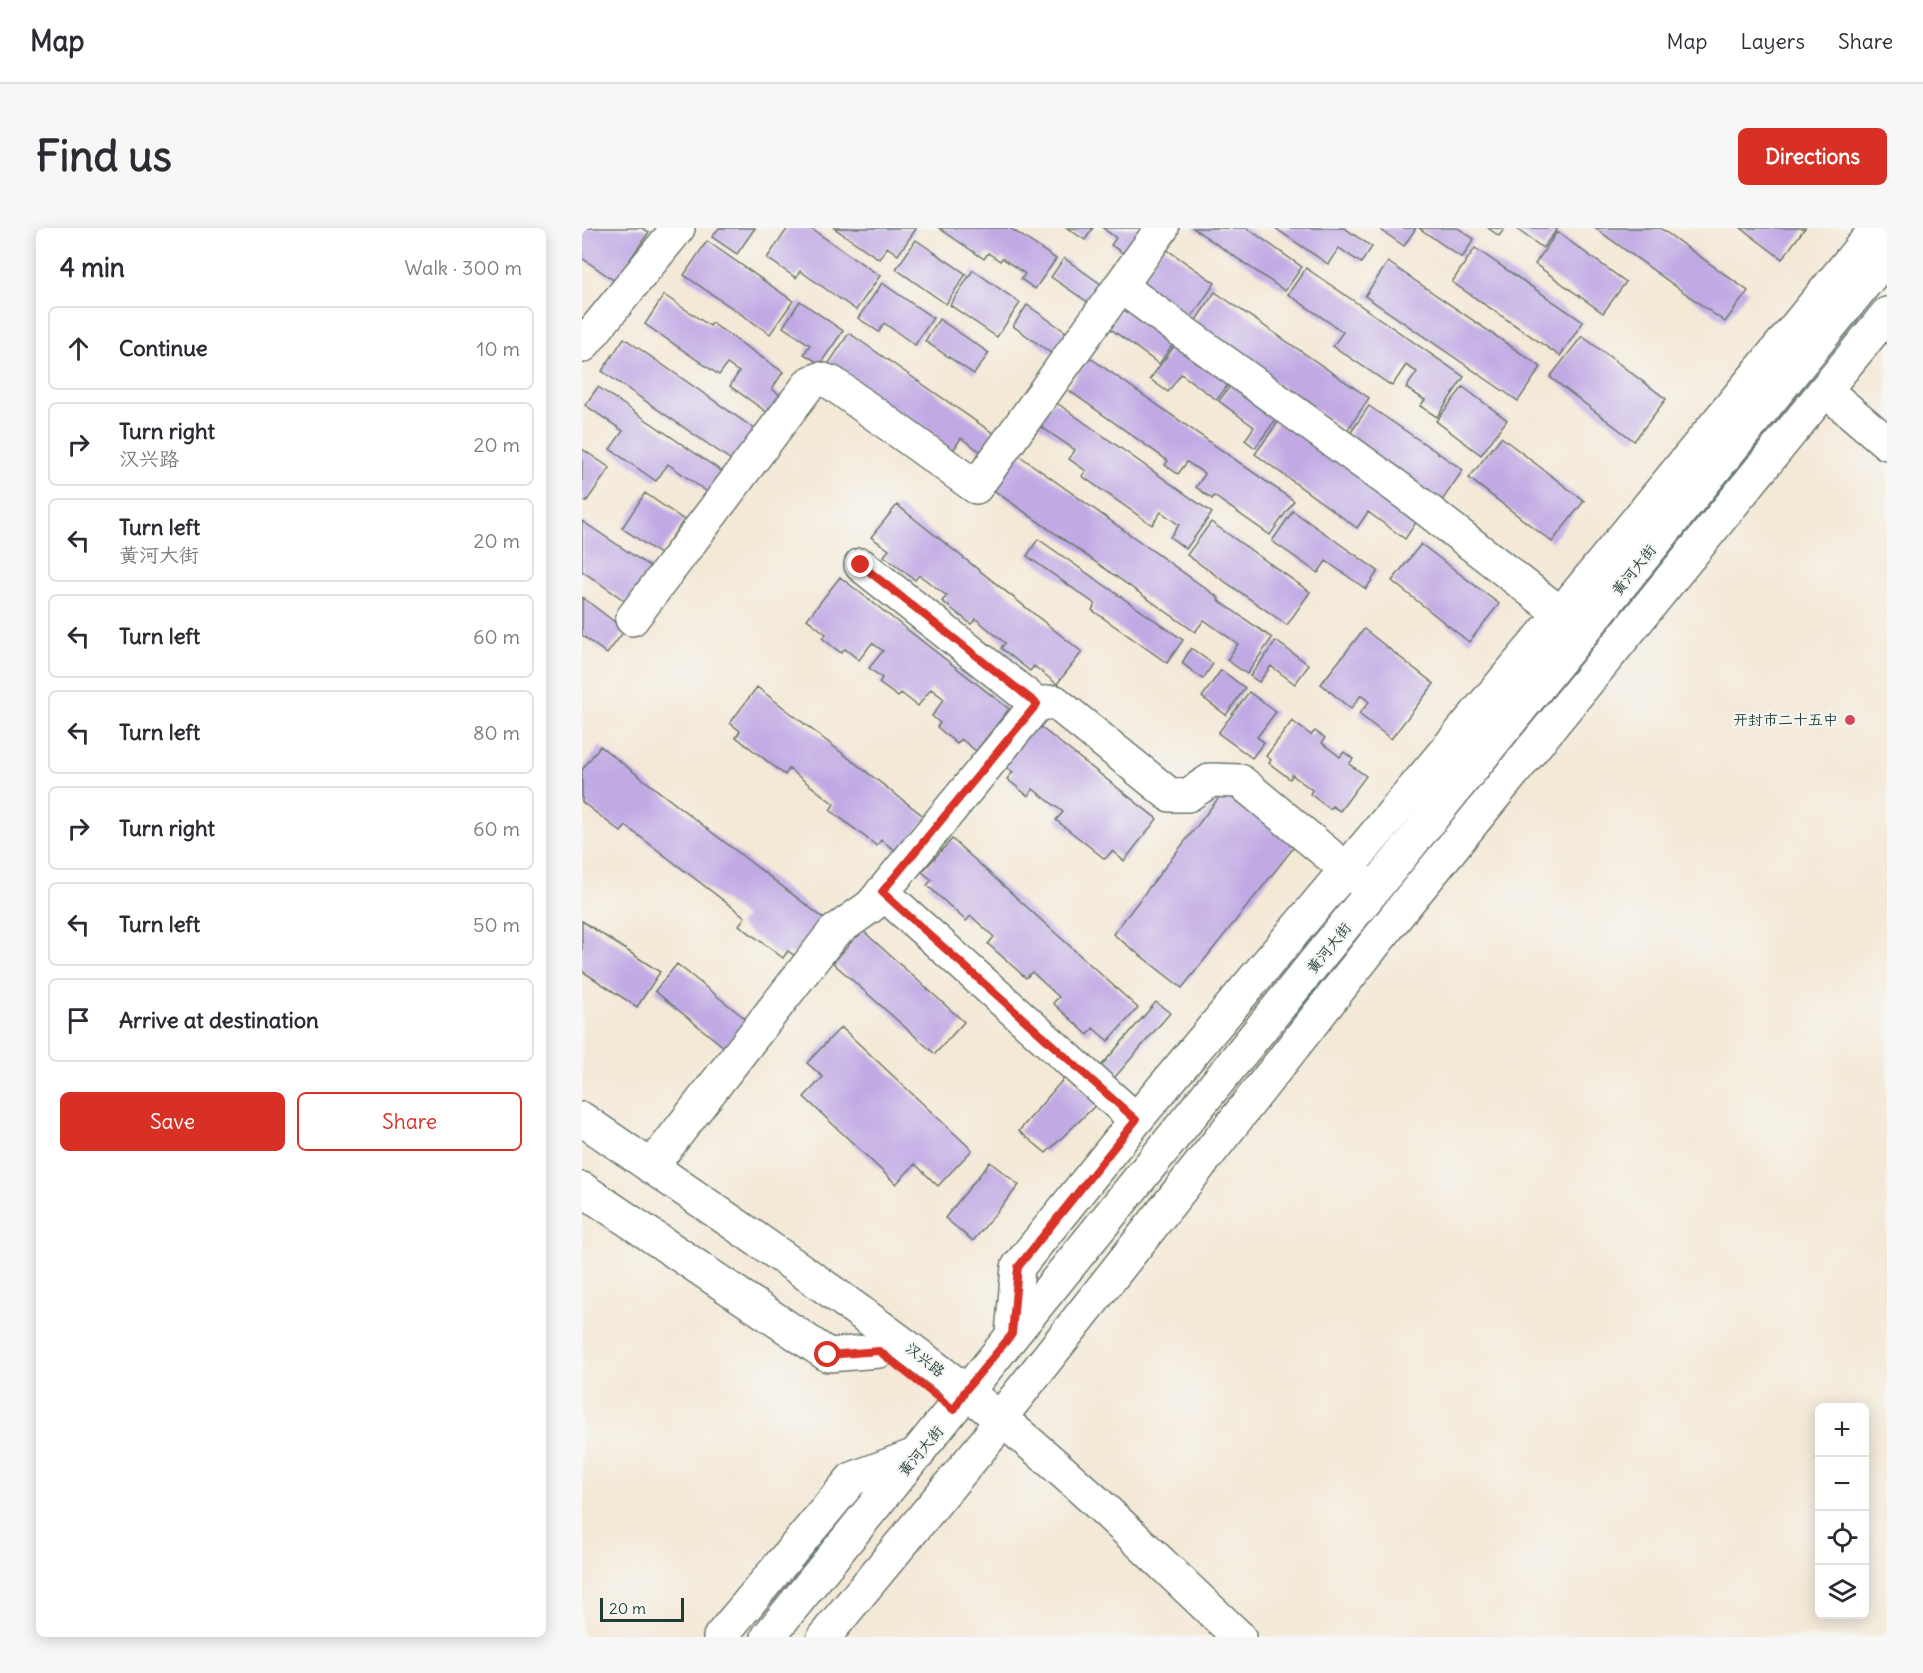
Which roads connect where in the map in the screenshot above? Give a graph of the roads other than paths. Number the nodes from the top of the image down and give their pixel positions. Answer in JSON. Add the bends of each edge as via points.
{"nodes":[{"id":1,"x":678,"y":228,"type":"edge"},
{"id":2,"x":1162,"y":228,"type":"edge"},
{"id":3,"x":1877,"y":228,"type":"edge"},
{"id":4,"x":1887,"y":256,"type":"edge"},
{"id":5,"x":1120,"y":286,"type":"junction"},
{"id":6,"x":1887,"y":314,"type":"edge"},
{"id":7,"x":582,"y":346,"type":"edge"},
{"id":8,"x":1825,"y":390,"type":"junction"},
{"id":9,"x":1887,"y":443,"type":"edge"},
{"id":10,"x":861,"y":565,"type":"dead end"},
{"id":11,"x":632,"y":619,"type":"dead end"},
{"id":12,"x":1572,"y":623,"type":"junction"},
{"id":13,"x":1037,"y":704,"type":"junction"},
{"id":14,"x":1346,"y":870,"type":"junction"},
{"id":15,"x":882,"y":892,"type":"junction"},
{"id":16,"x":1374,"y":892,"type":"junction"},
{"id":17,"x":582,"y":1119,"type":"edge"},
{"id":18,"x":1136,"y":1120,"type":"junction"},
{"id":19,"x":582,"y":1145,"type":"edge"},
{"id":20,"x":651,"y":1167,"type":"junction"},
{"id":21,"x":582,"y":1189,"type":"edge"},
{"id":22,"x":1012,"y":1334,"type":"junction"},
{"id":23,"x":879,"y":1351,"type":"junction"},
{"id":24,"x":960,"y":1401,"type":"junction"},
{"id":25,"x":994,"y":1428,"type":"junction"},
{"id":26,"x":918,"y":1454,"type":"junction"},
{"id":27,"x":720,"y":1637,"type":"edge"},
{"id":28,"x":768,"y":1637,"type":"edge"},
{"id":29,"x":824,"y":1637,"type":"edge"},
{"id":30,"x":1207,"y":1637,"type":"edge"},
{"id":31,"x":1239,"y":1637,"type":"edge"}],
"edges":[{"from":1,"to":7,"type":"street"},
{"from":2,"to":5,"type":"street"},
{"from":3,"to":12,"type":"street"},
{"from":4,"to":12,"type":"street","name":"黄河大街"},
{"from":5,"to":11,"type":"street","via":[[976,487],[832,383],[810,383]]},
{"from":5,"to":12,"type":"street","via":[[1408,495]]},
{"from":6,"to":8,"type":"street"},
{"from":8,"to":9,"type":"street"},
{"from":8,"to":25,"type":"street","via":[[1398,913]]},
{"from":10,"to":13,"type":"street"},
{"from":12,"to":14,"type":"street"},
{"from":12,"to":16,"type":"street","name":"黄河大街"},
{"from":13,"to":14,"type":"street","via":[[1055,702],[1170,795],[1188,795],[1211,780],[1240,781]]},
{"from":13,"to":15,"type":"street"},
{"from":14,"to":16,"type":"street"},
{"from":14,"to":18,"type":"street"},
{"from":15,"to":18,"type":"street"},
{"from":15,"to":20,"type":"street","via":[[871,906],[834,932]]},
{"from":16,"to":22,"type":"street","name":"黄河大街"},
{"from":17,"to":20,"type":"street","name":"汉兴路"},
{"from":18,"to":22,"type":"street","via":[[1018,1267]]},
{"from":19,"to":23,"type":"street","name":"汉兴路"},
{"from":20,"to":24,"type":"street","name":"汉兴路","via":[[891,1334]]},
{"from":21,"to":23,"type":"street","via":[[828,1355]]},
{"from":22,"to":24,"type":"street","name":"黄河大街"},
{"from":23,"to":24,"type":"street","name":"汉兴路"},
{"from":24,"to":25,"type":"street","name":"汉兴路"},
{"from":24,"to":26,"type":"street","name":"黄河大街"},
{"from":25,"to":29,"type":"street"},
{"from":25,"to":30,"type":"street","name":"汉兴路","via":[[1066,1504]]},
{"from":25,"to":31,"type":"street","name":"汉兴路","via":[[1080,1488]]},
{"from":26,"to":27,"type":"street","via":[[852,1479]]},
{"from":26,"to":28,"type":"street","name":"黄河大街"}]}
